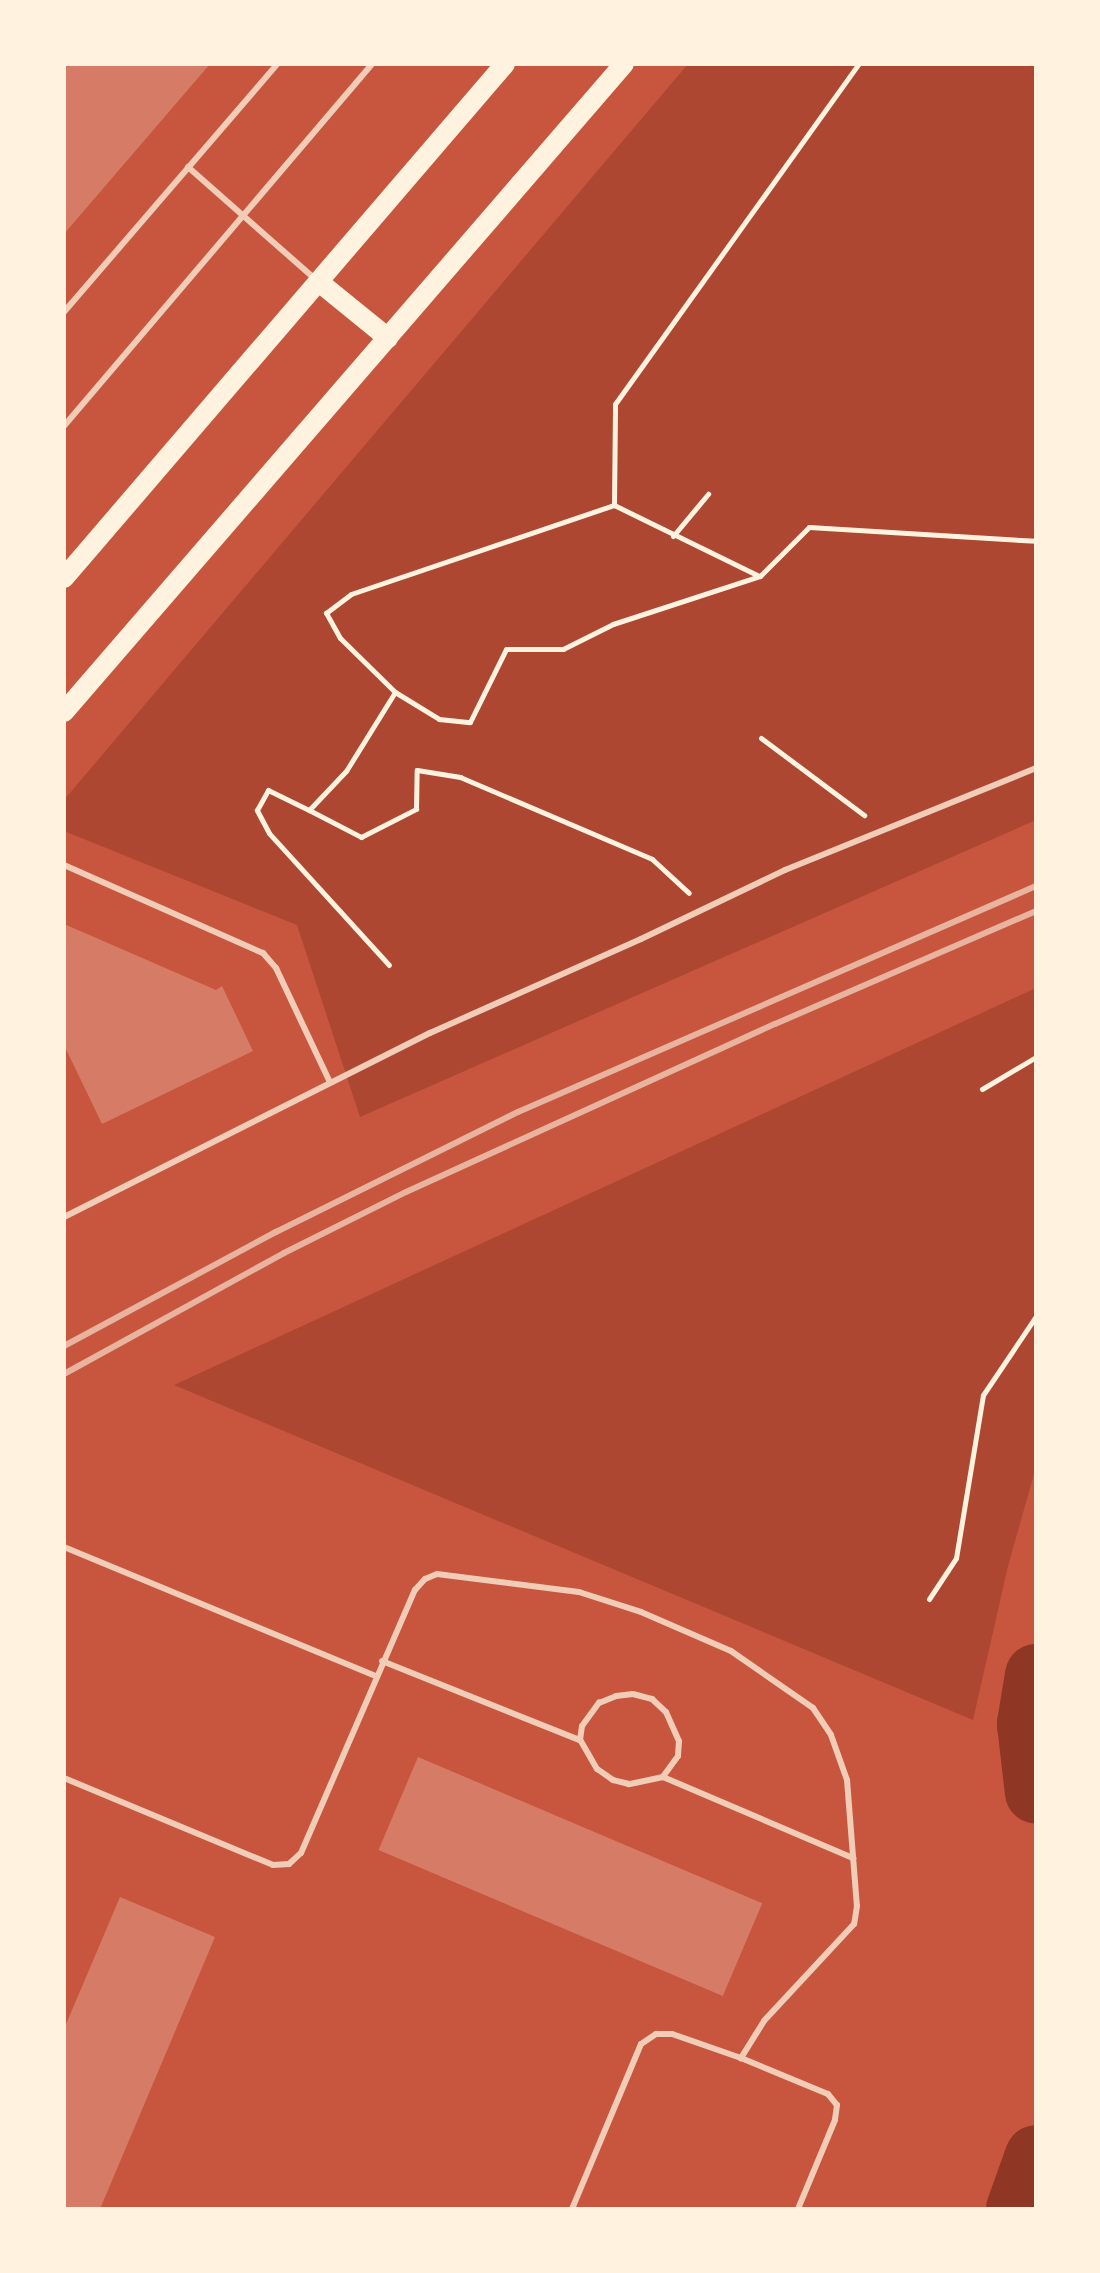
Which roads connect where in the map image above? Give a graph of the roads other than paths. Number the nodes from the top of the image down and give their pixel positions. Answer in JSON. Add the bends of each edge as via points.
{"nodes":[{"id":1,"x":277,"y":64,"type":"edge"},
{"id":2,"x":372,"y":64,"type":"edge"},
{"id":3,"x":505,"y":64,"type":"edge"},
{"id":4,"x":624,"y":64,"type":"edge"},
{"id":5,"x":188,"y":167,"type":"junction"},
{"id":6,"x":242,"y":215,"type":"junction"},
{"id":7,"x":319,"y":282,"type":"junction"},
{"id":8,"x":64,"y":312,"type":"edge"},
{"id":9,"x":388,"y":338,"type":"junction"},
{"id":10,"x":64,"y":426,"type":"edge"},
{"id":11,"x":65,"y":575,"type":"edge"},
{"id":12,"x":64,"y":712,"type":"edge"},
{"id":13,"x":1036,"y":768,"type":"edge"},
{"id":14,"x":64,"y":865,"type":"edge"},
{"id":15,"x":330,"y":1082,"type":"junction"},
{"id":16,"x":64,"y":1204,"type":"edge"},
{"id":17,"x":66,"y":1216,"type":"edge"},
{"id":18,"x":64,"y":1547,"type":"edge"},
{"id":19,"x":382,"y":1661,"type":"junction"},
{"id":20,"x":376,"y":1676,"type":"junction"},
{"id":21,"x":580,"y":1740,"type":"junction"},
{"id":22,"x":663,"y":1777,"type":"junction"},
{"id":23,"x":64,"y":1778,"type":"edge"},
{"id":24,"x":853,"y":1858,"type":"junction"},
{"id":25,"x":741,"y":2058,"type":"junction"},
{"id":26,"x":572,"y":2209,"type":"edge"},
{"id":27,"x":798,"y":2209,"type":"edge"}],
"edges":[{"from":1,"to":5,"type":"lane"},
{"from":2,"to":6,"type":"lane"},
{"from":3,"to":7,"type":"main road"},
{"from":4,"to":9,"type":"main road"},
{"from":5,"to":6,"type":"lane"},
{"from":5,"to":8,"type":"lane"},
{"from":6,"to":7,"type":"lane"},
{"from":6,"to":10,"type":"lane"},
{"from":7,"to":9,"type":"main road"},
{"from":7,"to":11,"type":"main road"},
{"from":9,"to":12,"type":"main road"},
{"from":13,"to":15,"type":"lane","via":[[785,870]]},
{"from":14,"to":15,"type":"lane","via":[[263,953],[276,968]]},
{"from":15,"to":17,"type":"lane"},
{"from":16,"to":17,"type":"lane"},
{"from":18,"to":20,"type":"lane"},
{"from":19,"to":20,"type":"lane"},
{"from":19,"to":21,"type":"lane"},
{"from":19,"to":24,"type":"lane","via":[[415,1590],[437,1574],[579,1592],[669,1623],[731,1651],[813,1708],[847,1780]]},
{"from":20,"to":23,"type":"lane","via":[[301,1853],[289,1864],[273,1865]]},
{"from":21,"to":22,"type":"lane","via":[[591,1761],[613,1780],[629,1784]]},
{"from":21,"to":22,"type":"lane","via":[[582,1726],[599,1703],[633,1694],[652,1699],[666,1712],[679,1741],[678,1756]]},
{"from":22,"to":24,"type":"lane"},
{"from":24,"to":25,"type":"lane","via":[[854,1924],[764,2021]]},
{"from":25,"to":26,"type":"lane","via":[[672,2034],[656,2034],[641,2044]]},
{"from":25,"to":27,"type":"lane","via":[[828,2094],[837,2105]]}]}
